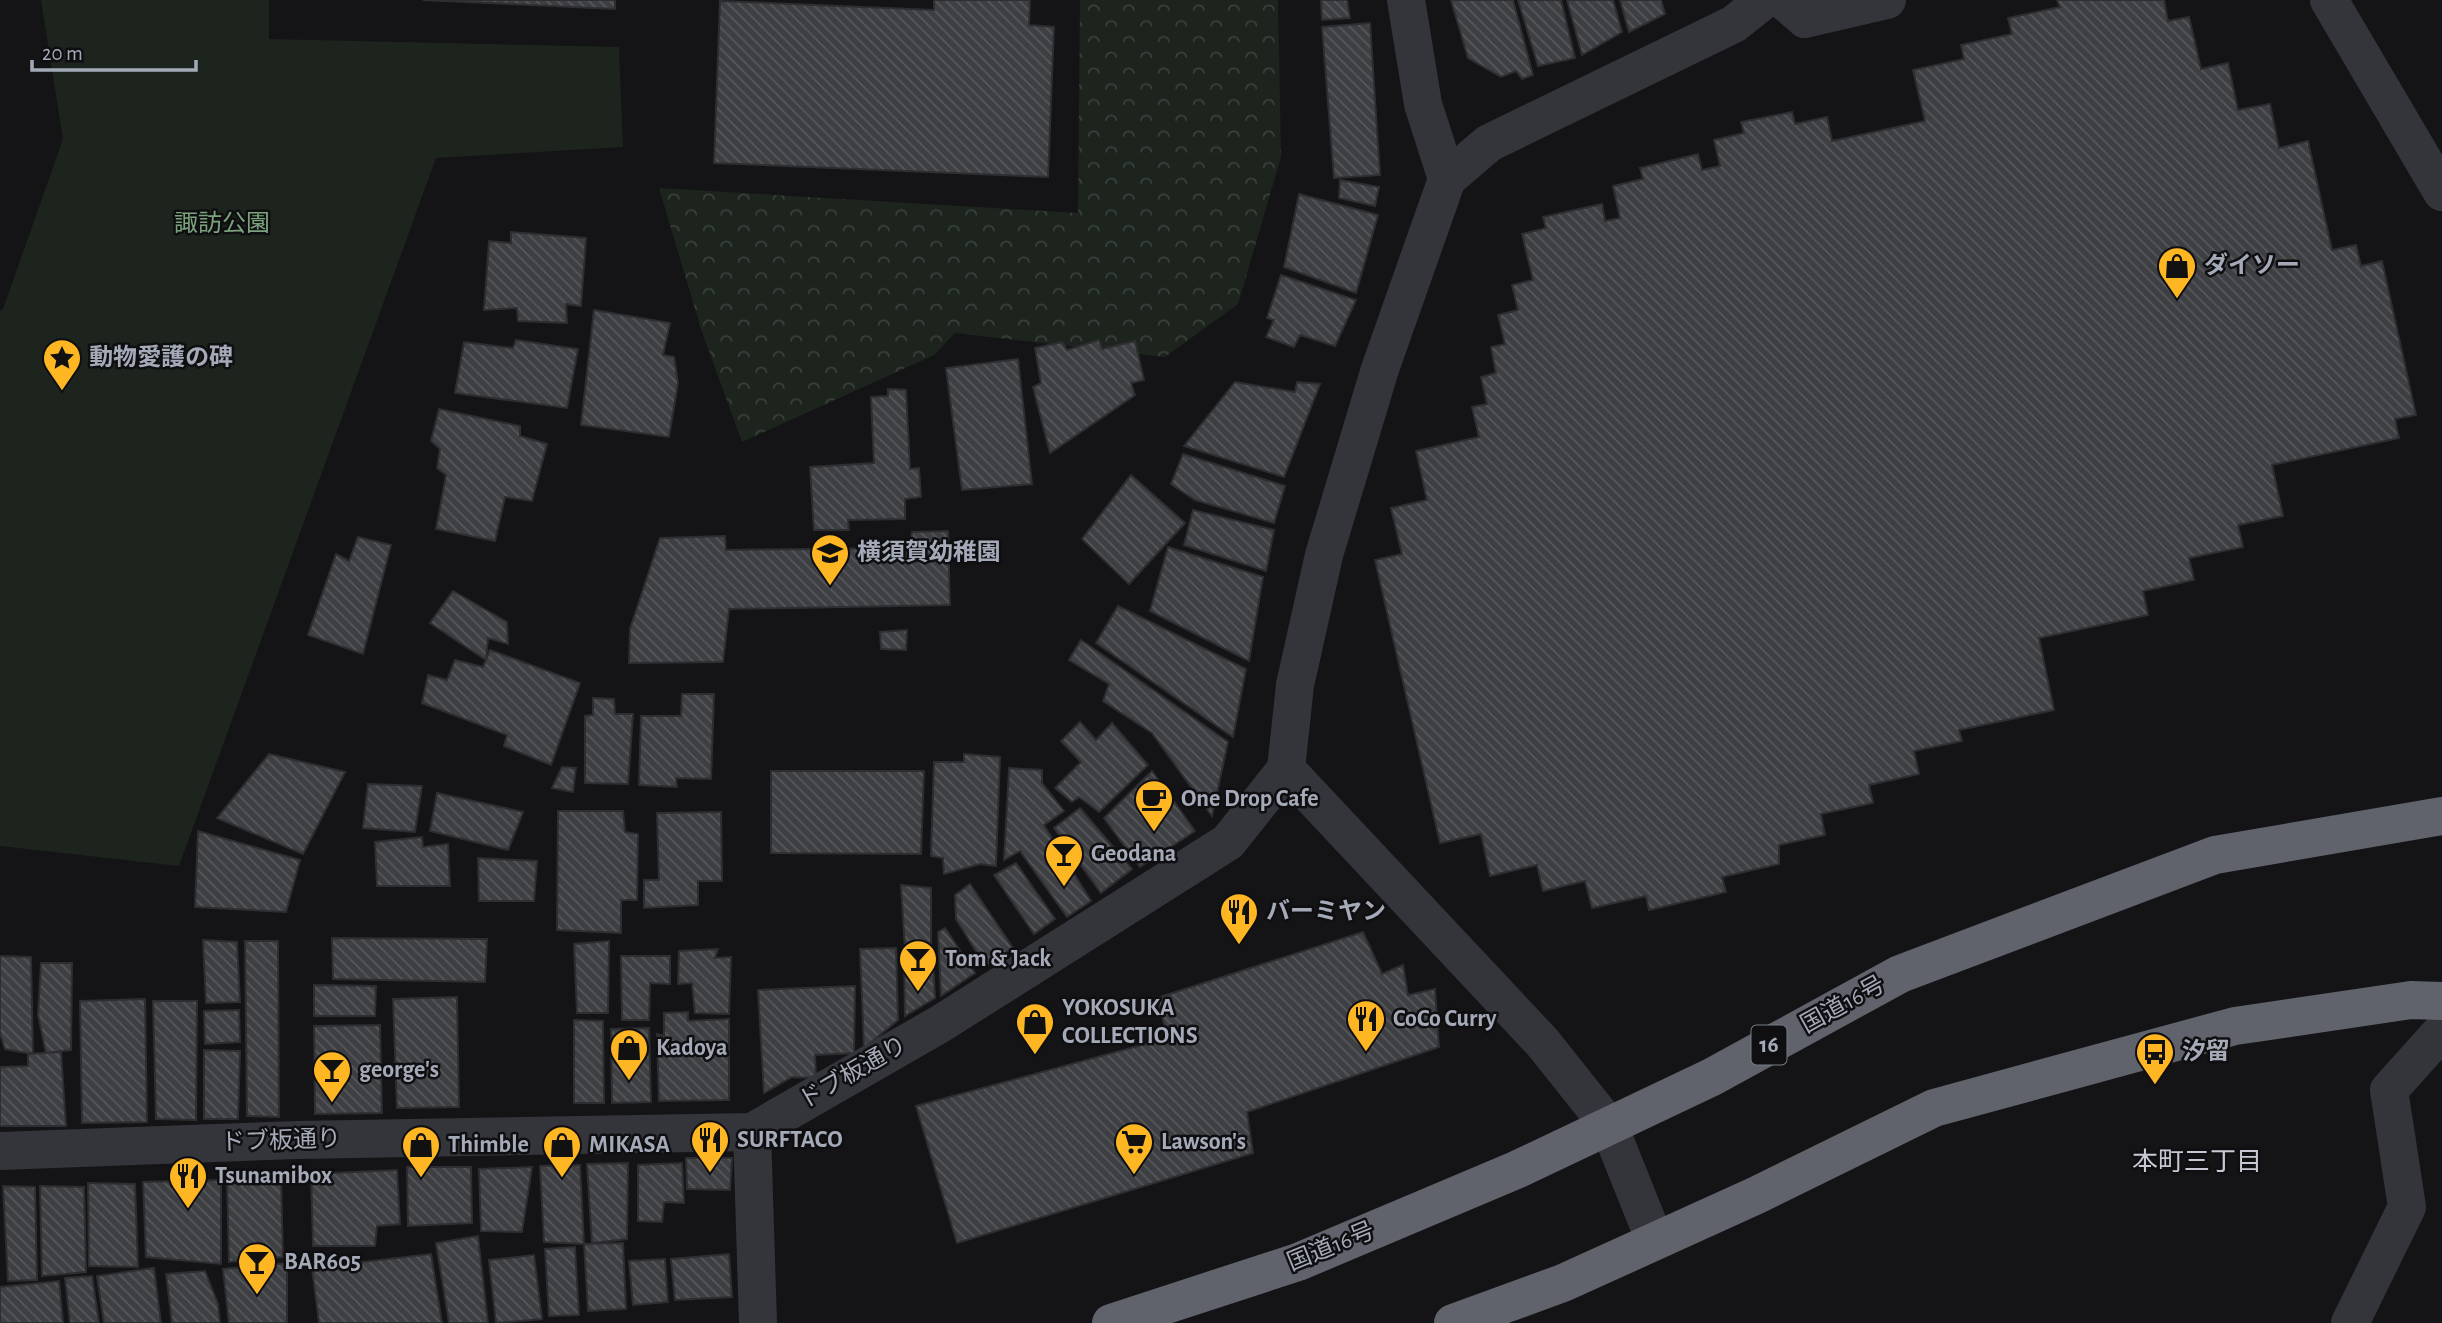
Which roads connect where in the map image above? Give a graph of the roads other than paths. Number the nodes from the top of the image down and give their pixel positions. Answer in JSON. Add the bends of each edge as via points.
{"nodes":[{"id":1,"x":1406,"y":0,"type":"edge"},
{"id":2,"x":1764,"y":0,"type":"edge"},
{"id":3,"x":1783,"y":0,"type":"edge"},
{"id":4,"x":1887,"y":0,"type":"edge"},
{"id":5,"x":2329,"y":0,"type":"edge"},
{"id":6,"x":2364,"y":0,"type":"edge"},
{"id":7,"x":2353,"y":41,"type":"junction"},
{"id":8,"x":1447,"y":179,"type":"junction"},
{"id":9,"x":2442,"y":192,"type":"edge"},
{"id":10,"x":1286,"y":769,"type":"junction"},
{"id":11,"x":2442,"y":816,"type":"edge"},
{"id":12,"x":2442,"y":1001,"type":"edge"},
{"id":13,"x":2442,"y":1031,"type":"edge"},
{"id":14,"x":1609,"y":1126,"type":"junction"},
{"id":15,"x":752,"y":1132,"type":"junction"},
{"id":16,"x":0,"y":1151,"type":"edge"},
{"id":17,"x":1655,"y":1241,"type":"junction"},
{"id":18,"x":758,"y":1323,"type":"edge"},
{"id":19,"x":1111,"y":1323,"type":"edge"},
{"id":20,"x":1453,"y":1323,"type":"edge"},
{"id":21,"x":2350,"y":1323,"type":"edge"}],
"edges":[{"from":1,"to":8,"type":"street","via":[[1423,104]]},
{"from":2,"to":8,"type":"street","via":[[1734,24],[1489,143]]},
{"from":3,"to":4,"type":"street","via":[[1805,19]]},
{"from":5,"to":7,"type":"street"},
{"from":6,"to":7,"type":"street","via":[[2358,8]]},
{"from":7,"to":9,"type":"street"},
{"from":8,"to":10,"type":"street","via":[[1380,369],[1324,555],[1294,685]]},
{"from":10,"to":14,"type":"street","via":[[1543,1043]]},
{"from":10,"to":15,"type":"street","name":"ドブ板通り","via":[[1228,842],[940,1024]]},
{"from":11,"to":14,"type":"highway","name":"国道16号","number":"16","via":[[2215,855],[1900,974],[1712,1077]]},
{"from":12,"to":17,"type":"highway","via":[[2411,1000],[2235,1026],[1934,1108]]},
{"from":13,"to":21,"type":"street","via":[[2389,1090],[2407,1207]]},
{"from":14,"to":17,"type":"street"},
{"from":14,"to":19,"type":"highway","name":"国道16号","number":"16","via":[[1298,1262]]},
{"from":15,"to":16,"type":"street","name":"ドブ板通り"},
{"from":15,"to":18,"type":"street"},
{"from":17,"to":20,"type":"highway","via":[[1563,1283]]}]}
